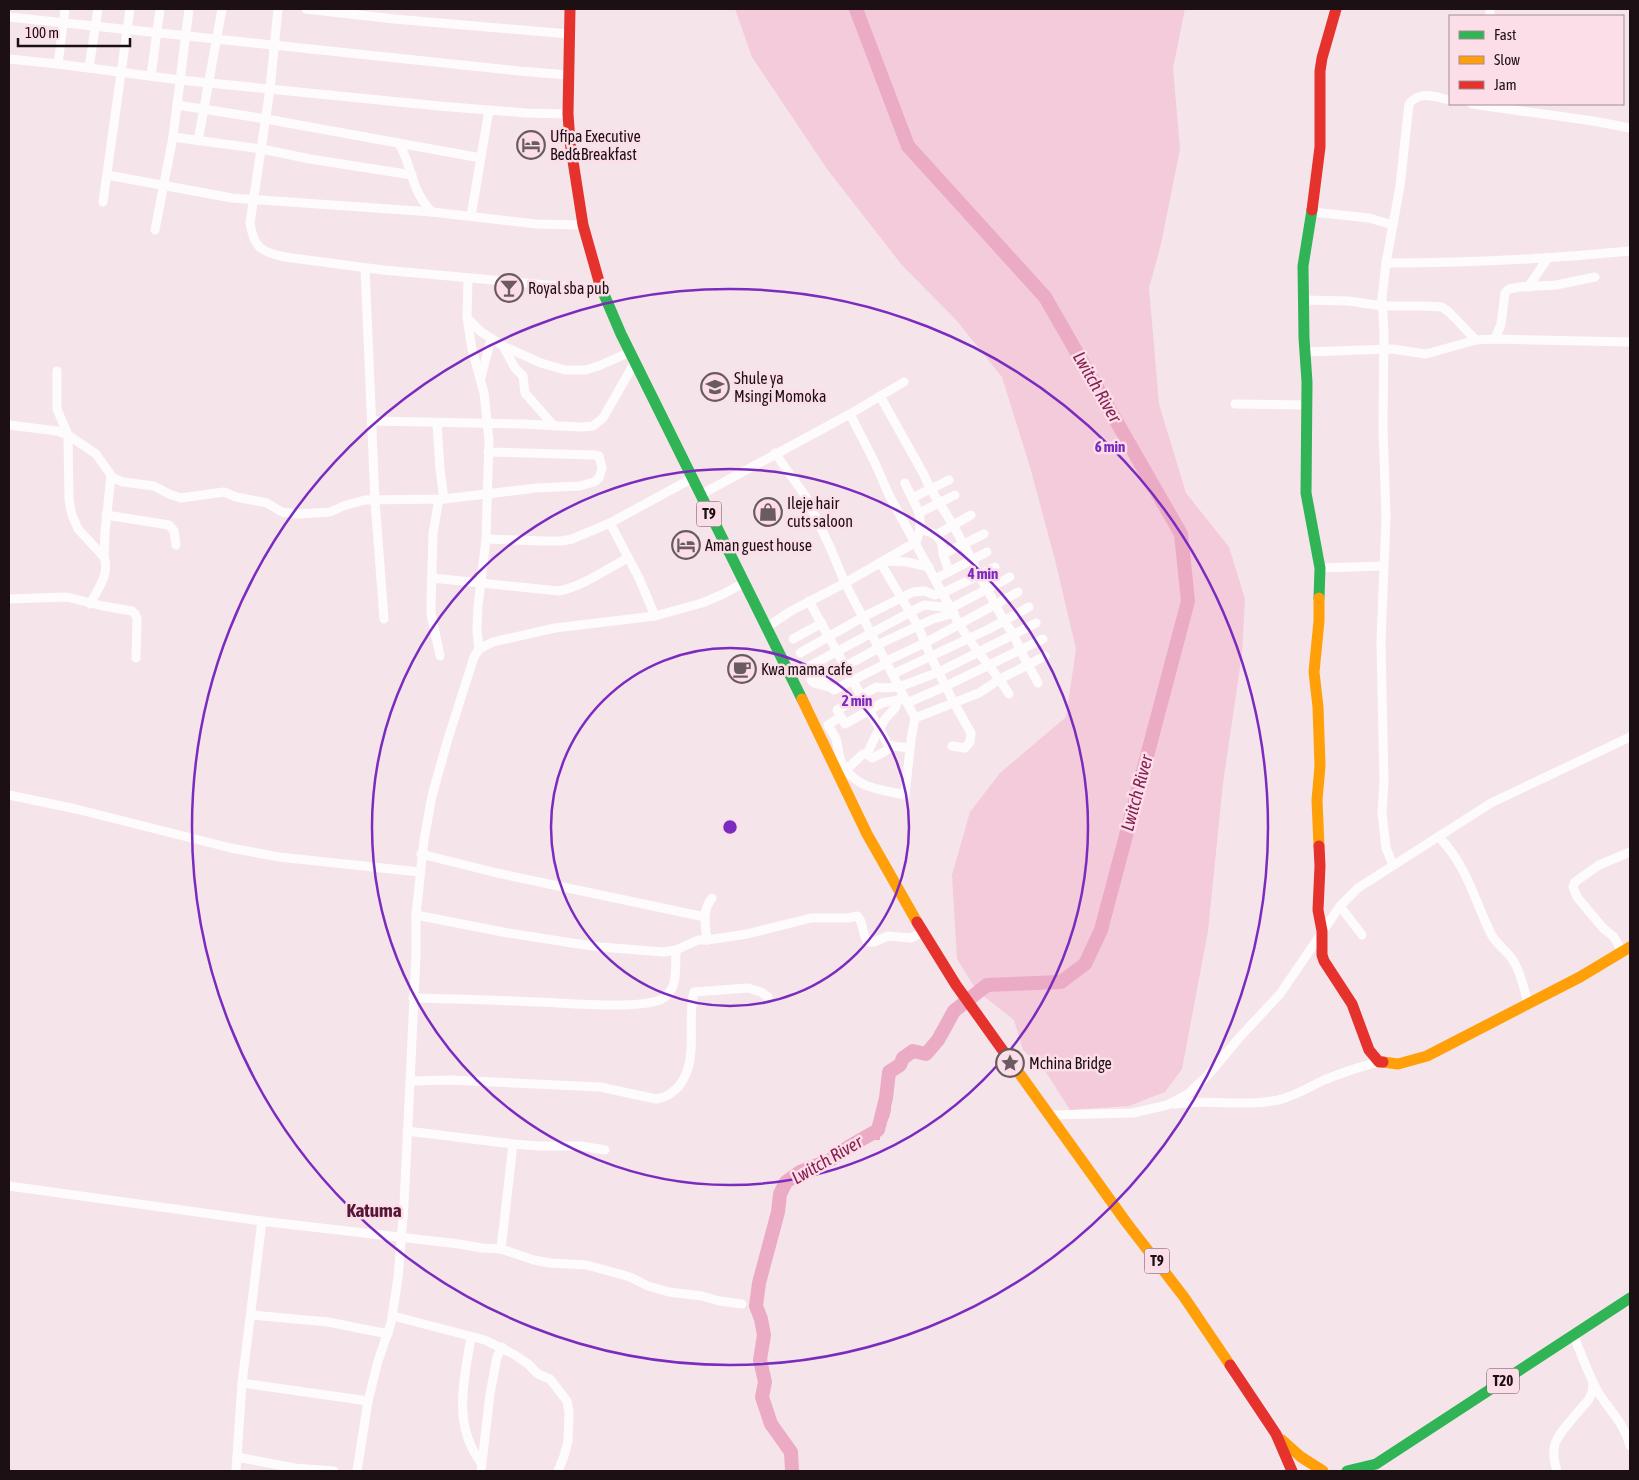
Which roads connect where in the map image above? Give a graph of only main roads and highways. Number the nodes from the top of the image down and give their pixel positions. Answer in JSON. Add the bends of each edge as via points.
{"nodes":[{"id":1,"x":570,"y":9,"type":"edge"},
{"id":2,"x":1336,"y":9,"type":"edge"},
{"id":3,"x":1626,"y":949,"type":"edge"},
{"id":4,"x":1630,"y":1298,"type":"edge"},
{"id":5,"x":1276,"y":1434,"type":"junction"},
{"id":6,"x":1373,"y":1468,"type":"edge"},
{"id":7,"x":1292,"y":1471,"type":"edge"},
{"id":8,"x":1323,"y":1471,"type":"edge"},
{"id":9,"x":1347,"y":1471,"type":"edge"}],
"edges":[{"from":1,"to":5,"type":"main road","number":"T9","via":[[570,142],[583,225],[602,290],[700,495],[841,771],[882,865],[956,985],[1126,1222],[1184,1297]]},
{"from":2,"to":3,"type":"main road","via":[[1320,71],[1320,147],[1305,248],[1304,300],[1306,493],[1320,568],[1320,621],[1314,672],[1320,766],[1317,800],[1318,910],[1324,961],[1352,1004],[1373,1056],[1379,1062],[1398,1064],[1427,1056],[1580,977]]},
{"from":4,"to":6,"type":"main road","number":"T20"},
{"from":5,"to":7,"type":"main road","number":"T9"},
{"from":5,"to":8,"type":"main road","number":"T9","via":[[1294,1452]]},
{"from":6,"to":9,"type":"main road","number":"T20"}]}
